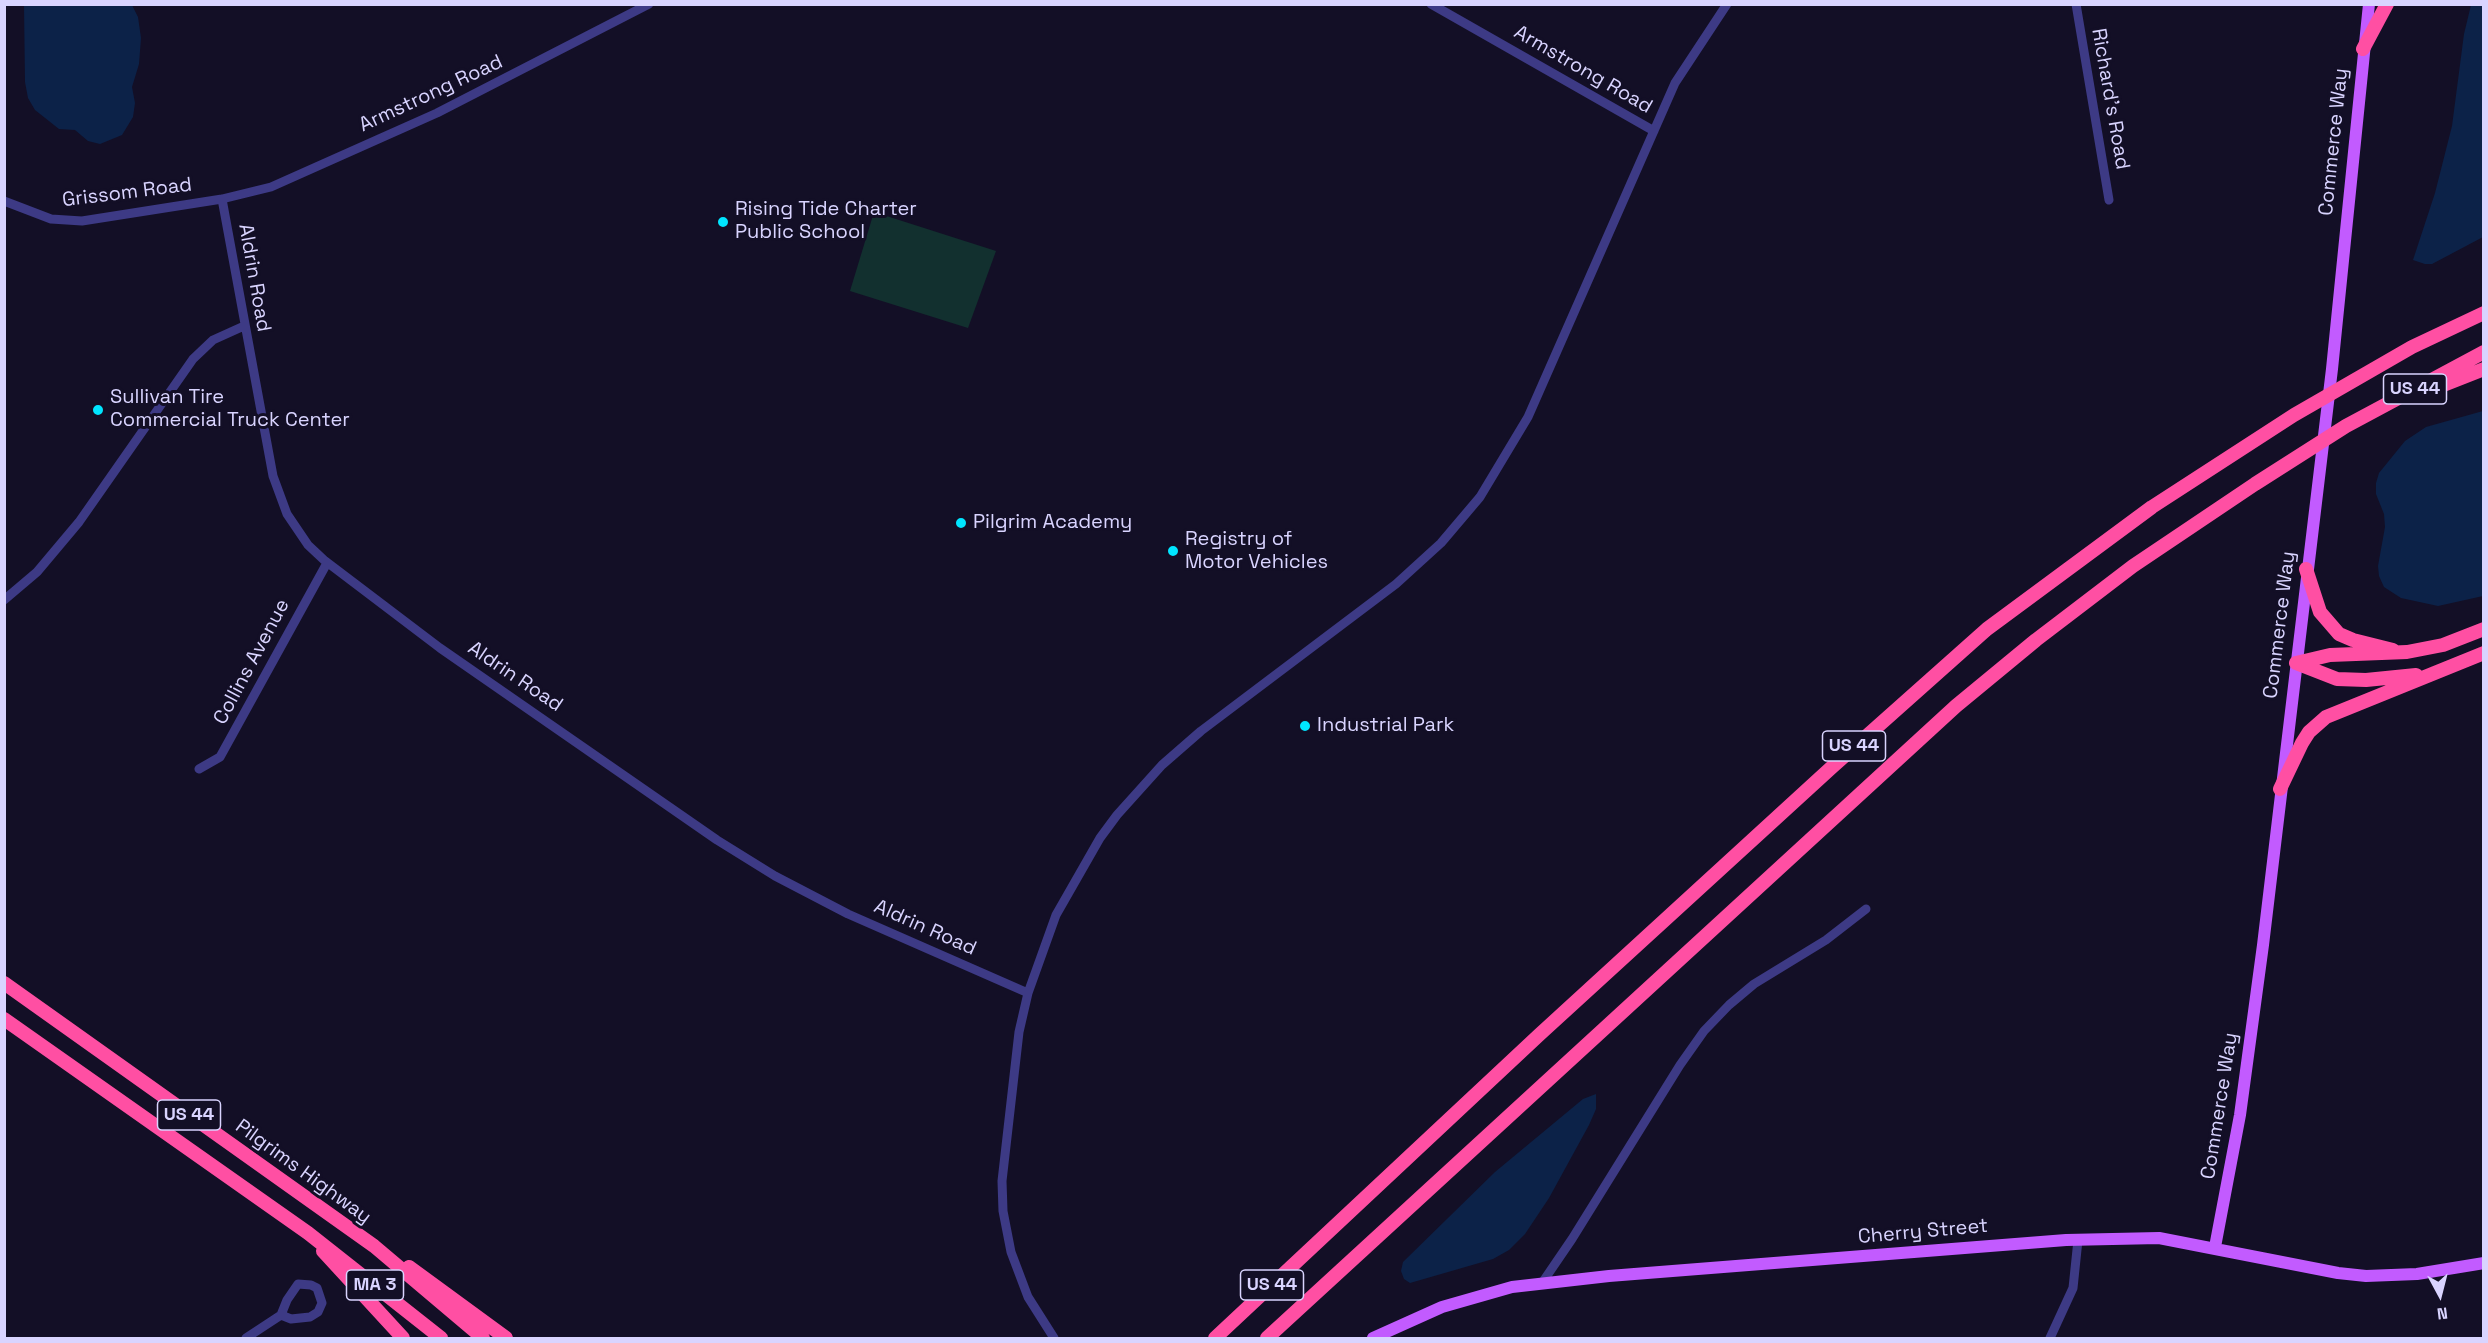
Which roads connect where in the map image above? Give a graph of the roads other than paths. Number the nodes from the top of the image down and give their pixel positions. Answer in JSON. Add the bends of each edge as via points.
{"nodes":[{"id":1,"x":649,"y":4,"type":"edge"},
{"id":2,"x":1431,"y":4,"type":"edge"},
{"id":3,"x":1727,"y":4,"type":"edge"},
{"id":4,"x":2076,"y":4,"type":"edge"},
{"id":5,"x":2368,"y":4,"type":"edge"},
{"id":6,"x":2387,"y":4,"type":"edge"},
{"id":7,"x":2362,"y":49,"type":"junction"},
{"id":8,"x":1654,"y":131,"type":"junction"},
{"id":9,"x":222,"y":199,"type":"junction"},
{"id":10,"x":2109,"y":200,"type":"dead end"},
{"id":11,"x":4,"y":201,"type":"edge"},
{"id":12,"x":2484,"y":305,"type":"edge"},
{"id":13,"x":2484,"y":313,"type":"edge"},
{"id":14,"x":244,"y":326,"type":"junction"},
{"id":15,"x":2437,"y":335,"type":"junction"},
{"id":16,"x":2484,"y":352,"type":"edge"},
{"id":17,"x":2484,"y":369,"type":"edge"},
{"id":18,"x":2346,"y":426,"type":"junction"},
{"id":19,"x":327,"y":563,"type":"junction"},
{"id":20,"x":2306,"y":569,"type":"junction"},
{"id":21,"x":4,"y":600,"type":"edge"},
{"id":22,"x":2484,"y":628,"type":"edge"},
{"id":23,"x":2407,"y":652,"type":"junction"},
{"id":24,"x":2484,"y":653,"type":"edge"},
{"id":25,"x":2296,"y":663,"type":"junction"},
{"id":26,"x":2444,"y":668,"type":"junction"},
{"id":27,"x":199,"y":769,"type":"dead end"},
{"id":28,"x":2280,"y":789,"type":"junction"},
{"id":29,"x":1866,"y":909,"type":"dead end"},
{"id":30,"x":4,"y":983,"type":"edge"},
{"id":31,"x":1028,"y":993,"type":"junction"},
{"id":32,"x":4,"y":1019,"type":"edge"},
{"id":33,"x":308,"y":1233,"type":"junction"},
{"id":34,"x":2078,"y":1240,"type":"junction"},
{"id":35,"x":374,"y":1246,"type":"junction"},
{"id":36,"x":2215,"y":1247,"type":"junction"},
{"id":37,"x":2484,"y":1263,"type":"edge"},
{"id":38,"x":1542,"y":1283,"type":"junction"},
{"id":39,"x":281,"y":1315,"type":"junction"},
{"id":40,"x":246,"y":1338,"type":"edge"},
{"id":41,"x":403,"y":1338,"type":"edge"},
{"id":42,"x":441,"y":1338,"type":"edge"},
{"id":43,"x":483,"y":1338,"type":"edge"},
{"id":44,"x":506,"y":1338,"type":"edge"},
{"id":45,"x":1053,"y":1338,"type":"edge"},
{"id":46,"x":1216,"y":1338,"type":"edge"},
{"id":47,"x":1267,"y":1338,"type":"edge"},
{"id":48,"x":1373,"y":1338,"type":"edge"},
{"id":49,"x":2050,"y":1338,"type":"edge"}],
"edges":[{"from":1,"to":9,"type":"street","name":"Armstrong Road","via":[[446,108],[297,177]]},
{"from":2,"to":8,"type":"street","name":"Armstrong Road"},
{"from":3,"to":8,"type":"street","via":[[1675,83]]},
{"from":4,"to":10,"type":"street","name":"Richard's Road"},
{"from":5,"to":7,"type":"main road","name":"Commerce Way"},
{"from":6,"to":7,"type":"highway"},
{"from":7,"to":20,"type":"main road","name":"Commerce Way","via":[[2332,369]]},
{"from":8,"to":31,"type":"street","via":[[1532,407],[1480,497],[1441,543],[1396,584],[1201,731],[1138,790],[1100,838],[1070,886],[1042,947]]},
{"from":9,"to":11,"type":"street","name":"Grissom Road","via":[[82,221],[51,219]]},
{"from":9,"to":14,"type":"street","name":"Aldrin Road"},
{"from":12,"to":15,"type":"highway"},
{"from":13,"to":15,"type":"highway","number":"US 44"},
{"from":14,"to":19,"type":"street","name":"Aldrin Road","via":[[266,446],[280,496],[308,545]]},
{"from":14,"to":21,"type":"street","via":[[213,340],[193,359],[79,522],[31,577]]},
{"from":15,"to":46,"type":"highway","number":"US 44","via":[[2294,415],[2152,507],[1987,629],[1539,1035]]},
{"from":16,"to":18,"type":"highway","number":"US 44"},
{"from":17,"to":18,"type":"highway"},
{"from":18,"to":47,"type":"highway","number":"US 44","via":[[2133,566],[1956,706]]},
{"from":19,"to":27,"type":"street","name":"Collins Avenue","via":[[220,757]]},
{"from":19,"to":31,"type":"street","name":"Aldrin Road","via":[[440,648],[775,876],[848,914]]},
{"from":20,"to":23,"type":"highway","via":[[2320,612],[2339,634]]},
{"from":20,"to":25,"type":"main road","name":"Commerce Way"},
{"from":22,"to":23,"type":"highway","via":[[2443,645]]},
{"from":23,"to":25,"type":"highway","via":[[2330,655]]},
{"from":24,"to":26,"type":"highway"},
{"from":25,"to":26,"type":"highway","via":[[2349,679],[2409,676]]},
{"from":25,"to":28,"type":"main road","name":"Commerce Way"},
{"from":26,"to":28,"type":"highway","via":[[2326,717],[2309,732]]},
{"from":28,"to":36,"type":"main road","name":"Commerce Way","via":[[2248,1062]]},
{"from":29,"to":38,"type":"street","via":[[1826,940],[1754,984],[1704,1031]]},
{"from":30,"to":35,"type":"highway","name":"Pilgrims Highway","number":"US 44"},
{"from":31,"to":45,"type":"street","via":[[1013,1068],[1003,1211],[1011,1252],[1028,1297]]},
{"from":32,"to":33,"type":"highway","number":"US 44"},
{"from":33,"to":41,"type":"highway","number":"US 44"},
{"from":33,"to":42,"type":"highway","number":"MA 3"},
{"from":34,"to":36,"type":"main road","name":"Cherry Street","via":[[2149,1238]]},
{"from":34,"to":38,"type":"main road","name":"Cherry Street"},
{"from":34,"to":49,"type":"street","via":[[2073,1288]]},
{"from":35,"to":43,"type":"highway","name":"Pilgrims Highway","number":"MA 3"},
{"from":35,"to":44,"type":"highway","number":"US 44","via":[[422,1274]]},
{"from":36,"to":37,"type":"main road","name":"Cherry Street","via":[[2366,1276],[2417,1274]]},
{"from":38,"to":48,"type":"main road","name":"Cherry Street","via":[[1462,1300]]},
{"from":39,"to":39,"type":"street","via":[[298,1284],[317,1288],[322,1303],[318,1311],[310,1317],[291,1319]]},
{"from":39,"to":40,"type":"street"}]}
